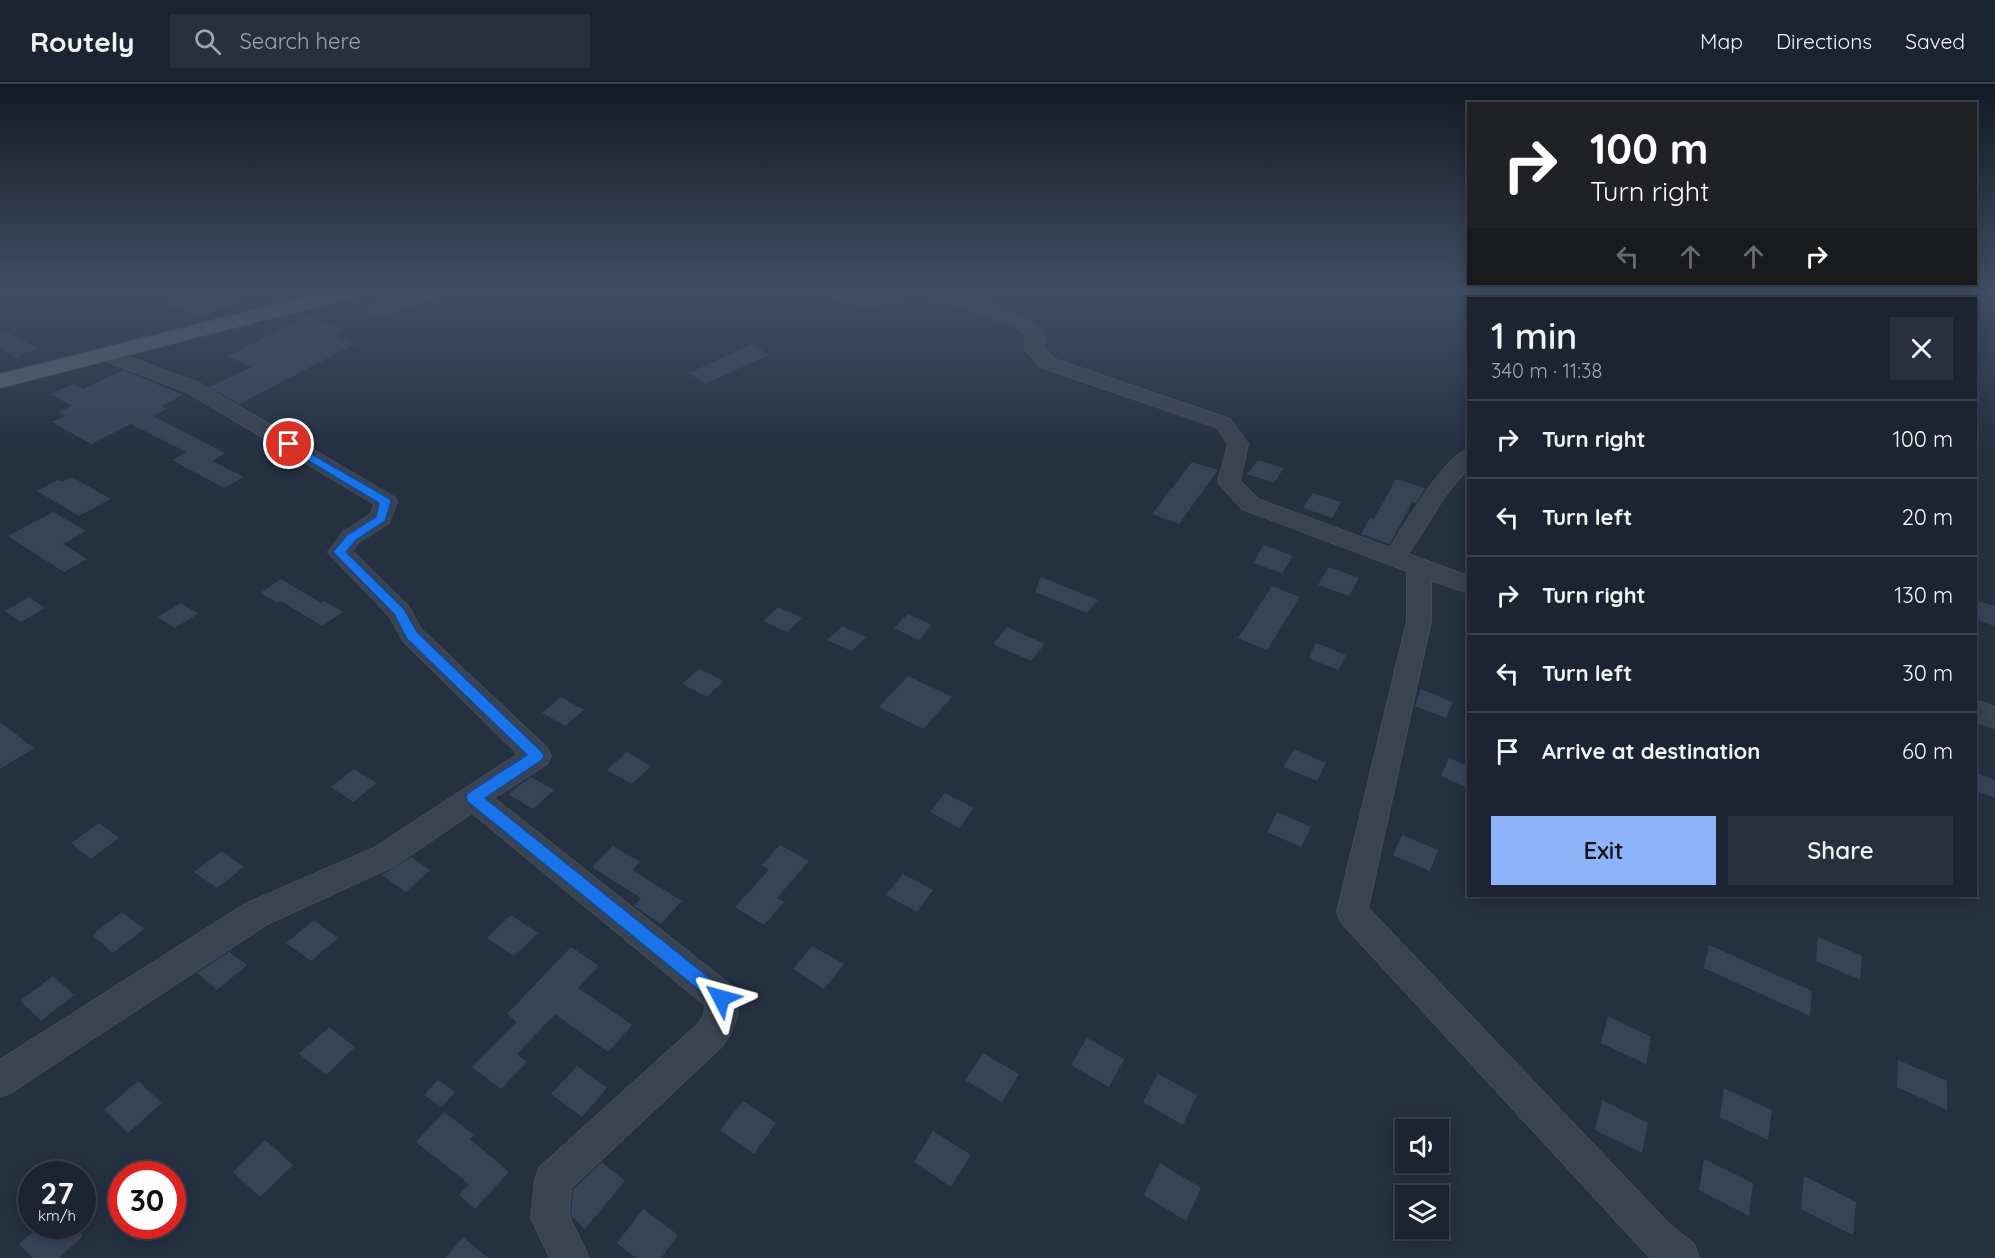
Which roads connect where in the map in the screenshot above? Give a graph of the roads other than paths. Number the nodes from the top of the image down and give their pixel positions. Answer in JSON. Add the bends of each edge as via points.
{"nodes":[{"id":1,"x":137,"y":346,"type":"edge"},
{"id":2,"x":1034,"y":346,"type":"edge"},
{"id":3,"x":104,"y":354,"type":"junction"},
{"id":4,"x":0,"y":381,"type":"edge"},
{"id":5,"x":1467,"y":457,"type":"edge"},
{"id":6,"x":1407,"y":562,"type":"junction"},
{"id":7,"x":1467,"y":585,"type":"edge"},
{"id":8,"x":1977,"y":710,"type":"edge"},
{"id":9,"x":1995,"y":718,"type":"edge"},
{"id":10,"x":473,"y":797,"type":"junction"},
{"id":11,"x":0,"y":1080,"type":"edge"},
{"id":12,"x":570,"y":1258,"type":"edge"},
{"id":13,"x":1680,"y":1258,"type":"edge"}],
"edges":[{"from":1,"to":3,"type":"main road"},
{"from":2,"to":6,"type":"street","via":[[1047,363],[1223,423],[1238,444],[1229,482],[1250,504]]},
{"from":3,"to":4,"type":"main road"},
{"from":3,"to":10,"type":"street","via":[[192,387],[386,502],[381,518],[351,537],[339,552],[399,612],[412,635],[537,756]]},
{"from":5,"to":6,"type":"street","via":[[1439,489]]},
{"from":6,"to":7,"type":"street"},
{"from":6,"to":13,"type":"street","via":[[1419,621],[1352,912]]},
{"from":8,"to":9,"type":"street"},
{"from":10,"to":11,"type":"street","via":[[384,856],[256,914]]},
{"from":10,"to":12,"type":"street","via":[[721,998],[721,1021],[709,1036],[553,1180],[550,1218]]}]}
